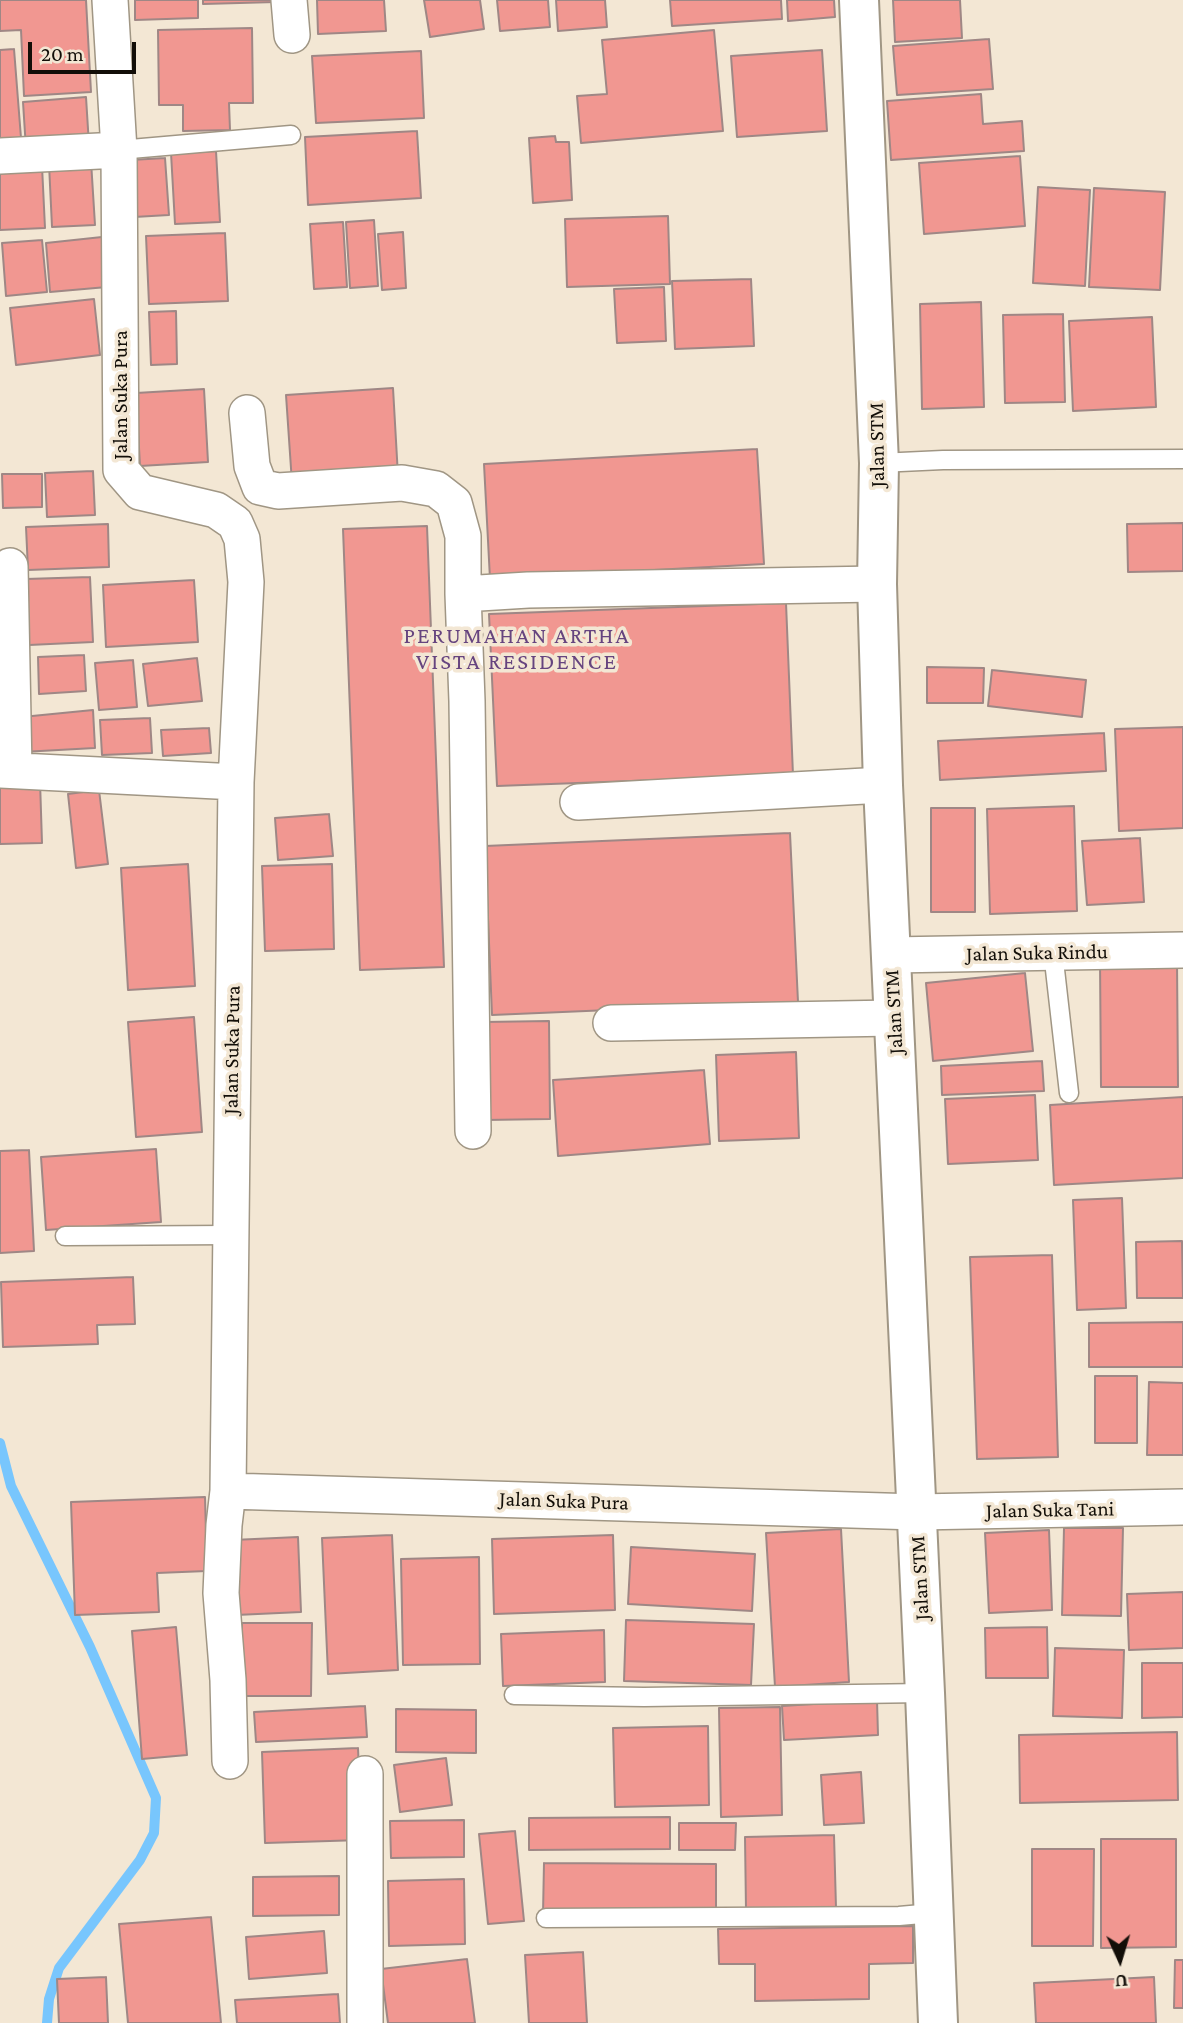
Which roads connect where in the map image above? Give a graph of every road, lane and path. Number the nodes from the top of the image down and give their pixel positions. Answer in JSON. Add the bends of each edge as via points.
{"nodes":[{"id":1,"x":110,"y":0,"type":"edge"},
{"id":2,"x":289,"y":0,"type":"edge"},
{"id":3,"x":859,"y":0,"type":"edge"},
{"id":4,"x":292,"y":35,"type":"dead end"},
{"id":5,"x":291,"y":135,"type":"dead end"},
{"id":6,"x":119,"y":150,"type":"junction"},
{"id":7,"x":0,"y":156,"type":"edge"},
{"id":8,"x":247,"y":413,"type":"dead end"},
{"id":9,"x":1183,"y":459,"type":"edge"},
{"id":10,"x":879,"y":463,"type":"junction"},
{"id":11,"x":10,"y":566,"type":"dead end"},
{"id":12,"x":877,"y":584,"type":"junction"},
{"id":13,"x":463,"y":594,"type":"junction"},
{"id":14,"x":7,"y":770,"type":"edge"},
{"id":15,"x":236,"y":782,"type":"junction"},
{"id":16,"x":883,"y":785,"type":"junction"},
{"id":17,"x":578,"y":802,"type":"dead end"},
{"id":18,"x":1183,"y":950,"type":"edge"},
{"id":19,"x":1053,"y":952,"type":"junction"},
{"id":20,"x":891,"y":955,"type":"junction"},
{"id":21,"x":894,"y":1018,"type":"junction"},
{"id":22,"x":611,"y":1023,"type":"dead end"},
{"id":23,"x":1069,"y":1093,"type":"dead end"},
{"id":24,"x":473,"y":1130,"type":"dead end"},
{"id":25,"x":229,"y":1235,"type":"junction"},
{"id":26,"x":65,"y":1236,"type":"dead end"},
{"id":27,"x":228,"y":1491,"type":"junction"},
{"id":28,"x":1183,"y":1507,"type":"edge"},
{"id":29,"x":917,"y":1513,"type":"junction"},
{"id":30,"x":925,"y":1693,"type":"junction"},
{"id":31,"x":514,"y":1695,"type":"dead end"},
{"id":32,"x":230,"y":1761,"type":"dead end"},
{"id":33,"x":365,"y":1774,"type":"dead end"},
{"id":34,"x":933,"y":1913,"type":"junction"},
{"id":35,"x":546,"y":1919,"type":"dead end"},
{"id":36,"x":365,"y":2023,"type":"edge"},
{"id":37,"x":938,"y":2023,"type":"edge"}],
"edges":[{"from":1,"to":6,"type":"street","name":"Jalan Suka Pura"},
{"from":2,"to":4,"type":"street"},
{"from":3,"to":10,"type":"street","name":"Jalan STM"},
{"from":5,"to":6,"type":"lane"},
{"from":6,"to":7,"type":"street"},
{"from":6,"to":15,"type":"street","name":"Jalan Suka Pura","via":[[121,470],[140,492],[216,510],[235,523],[243,539],[246,582]]},
{"from":8,"to":13,"type":"street","via":[[252,466],[260,487],[278,491],[402,483],[436,489],[454,503],[463,536]]},
{"from":9,"to":10,"type":"lane"},
{"from":10,"to":12,"type":"street","name":"Jalan STM"},
{"from":11,"to":14,"type":"street"},
{"from":12,"to":13,"type":"street"},
{"from":12,"to":16,"type":"street","name":"Jalan STM"},
{"from":13,"to":24,"type":"street"},
{"from":14,"to":15,"type":"street"},
{"from":15,"to":25,"type":"street","name":"Jalan Suka Pura"},
{"from":16,"to":17,"type":"street"},
{"from":16,"to":20,"type":"street","name":"Jalan STM"},
{"from":18,"to":19,"type":"street","name":"Jalan Suka Rindu"},
{"from":19,"to":20,"type":"street","name":"Jalan Suka Rindu"},
{"from":19,"to":23,"type":"lane"},
{"from":20,"to":21,"type":"street","name":"Jalan STM"},
{"from":21,"to":22,"type":"street"},
{"from":21,"to":29,"type":"street","name":"Jalan STM"},
{"from":25,"to":26,"type":"lane"},
{"from":25,"to":27,"type":"street","name":"Jalan Suka Pura"},
{"from":27,"to":29,"type":"street","name":"Jalan Suka Pura"},
{"from":27,"to":32,"type":"street","via":[[221,1593]]},
{"from":28,"to":29,"type":"street","name":"Jalan Suka Tani"},
{"from":29,"to":30,"type":"street","name":"Jalan STM"},
{"from":30,"to":31,"type":"lane","via":[[644,1698]]},
{"from":30,"to":34,"type":"street","name":"Jalan STM"},
{"from":33,"to":36,"type":"street"},
{"from":34,"to":35,"type":"lane"},
{"from":34,"to":37,"type":"street","name":"Jalan STM"}]}
